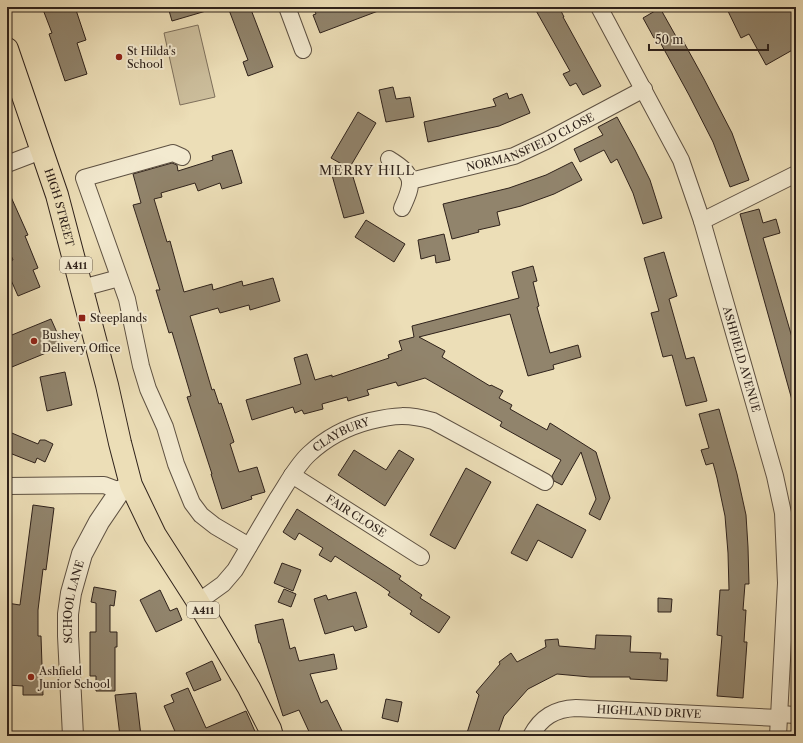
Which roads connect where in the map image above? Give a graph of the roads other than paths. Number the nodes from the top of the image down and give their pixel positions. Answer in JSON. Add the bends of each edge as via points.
{"nodes":[{"id":1,"x":287,"y":7,"type":"edge"},
{"id":2,"x":599,"y":7,"type":"edge"},
{"id":3,"x":7,"y":50,"type":"edge"},
{"id":4,"x":303,"y":50,"type":"dead end"},
{"id":5,"x":644,"y":89,"type":"junction"},
{"id":6,"x":41,"y":151,"type":"junction"},
{"id":7,"x":182,"y":158,"type":"dead end"},
{"id":8,"x":389,"y":159,"type":"dead end"},
{"id":9,"x":7,"y":164,"type":"edge"},
{"id":10,"x":796,"y":174,"type":"edge"},
{"id":11,"x":410,"y":181,"type":"junction"},
{"id":12,"x":402,"y":208,"type":"dead end"},
{"id":13,"x":702,"y":221,"type":"junction"},
{"id":14,"x":119,"y":278,"type":"junction"},
{"id":15,"x":82,"y":288,"type":"junction"},
{"id":16,"x":292,"y":475,"type":"junction"},
{"id":17,"x":545,"y":482,"type":"dead end"},
{"id":18,"x":7,"y":486,"type":"edge"},
{"id":19,"x":125,"y":488,"type":"junction"},
{"id":20,"x":249,"y":546,"type":"junction"},
{"id":21,"x":790,"y":549,"type":"edge"},
{"id":22,"x":421,"y":557,"type":"dead end"},
{"id":23,"x":198,"y":602,"type":"junction"},
{"id":24,"x":796,"y":715,"type":"edge"},
{"id":25,"x":779,"y":716,"type":"junction"},
{"id":26,"x":73,"y":736,"type":"edge"},
{"id":27,"x":272,"y":736,"type":"edge"},
{"id":28,"x":531,"y":736,"type":"edge"},
{"id":29,"x":778,"y":736,"type":"edge"}],
"edges":[{"from":1,"to":4,"type":"street"},
{"from":2,"to":5,"type":"street","name":"ASHFIELD AVENUE"},
{"from":3,"to":6,"type":"main road","name":"HIGH STREET","number":"A411"},
{"from":5,"to":11,"type":"street","name":"NORMANSFIELD CLOSE","via":[[546,142],[514,156]]},
{"from":5,"to":13,"type":"street","name":"ASHFIELD AVENUE","via":[[681,160]]},
{"from":6,"to":9,"type":"street"},
{"from":6,"to":15,"type":"main road","name":"HIGH STREET","number":"A411","via":[[57,195]]},
{"from":7,"to":14,"type":"street","via":[[172,152],[84,178]]},
{"from":8,"to":11,"type":"street","via":[[405,170]]},
{"from":10,"to":13,"type":"street"},
{"from":11,"to":12,"type":"street"},
{"from":13,"to":21,"type":"street","name":"ASHFIELD AVENUE","via":[[775,476]]},
{"from":14,"to":15,"type":"street"},
{"from":14,"to":20,"type":"street","via":[[127,299],[148,389],[165,427],[176,464],[192,503],[201,515],[215,526]]},
{"from":15,"to":19,"type":"main road","name":"HIGH STREET","number":"A411","via":[[120,443]]},
{"from":16,"to":17,"type":"street","name":"CLAYBURY","via":[[308,455],[344,429],[390,416],[405,415],[433,421]]},
{"from":16,"to":20,"type":"street","name":"CLAYBURY"},
{"from":16,"to":22,"type":"street","name":"FAIR CLOSE"},
{"from":18,"to":19,"type":"street","via":[[104,485]]},
{"from":19,"to":23,"type":"main road","number":"A411"},
{"from":19,"to":26,"type":"street","name":"SCHOOL LANE","via":[[99,522],[82,554],[70,593],[68,636]]},
{"from":20,"to":23,"type":"street","name":"CLAYBURY","via":[[235,570],[222,584]]},
{"from":21,"to":25,"type":"street","name":"ASHFIELD AVENUE"},
{"from":23,"to":27,"type":"main road","number":"A411","via":[[249,688]]},
{"from":24,"to":25,"type":"street","name":"HIGHLAND DRIVE"},
{"from":25,"to":28,"type":"street","name":"HIGHLAND DRIVE","via":[[565,708],[544,718]]},
{"from":25,"to":29,"type":"street","name":"ASHFIELD AVENUE"}]}
